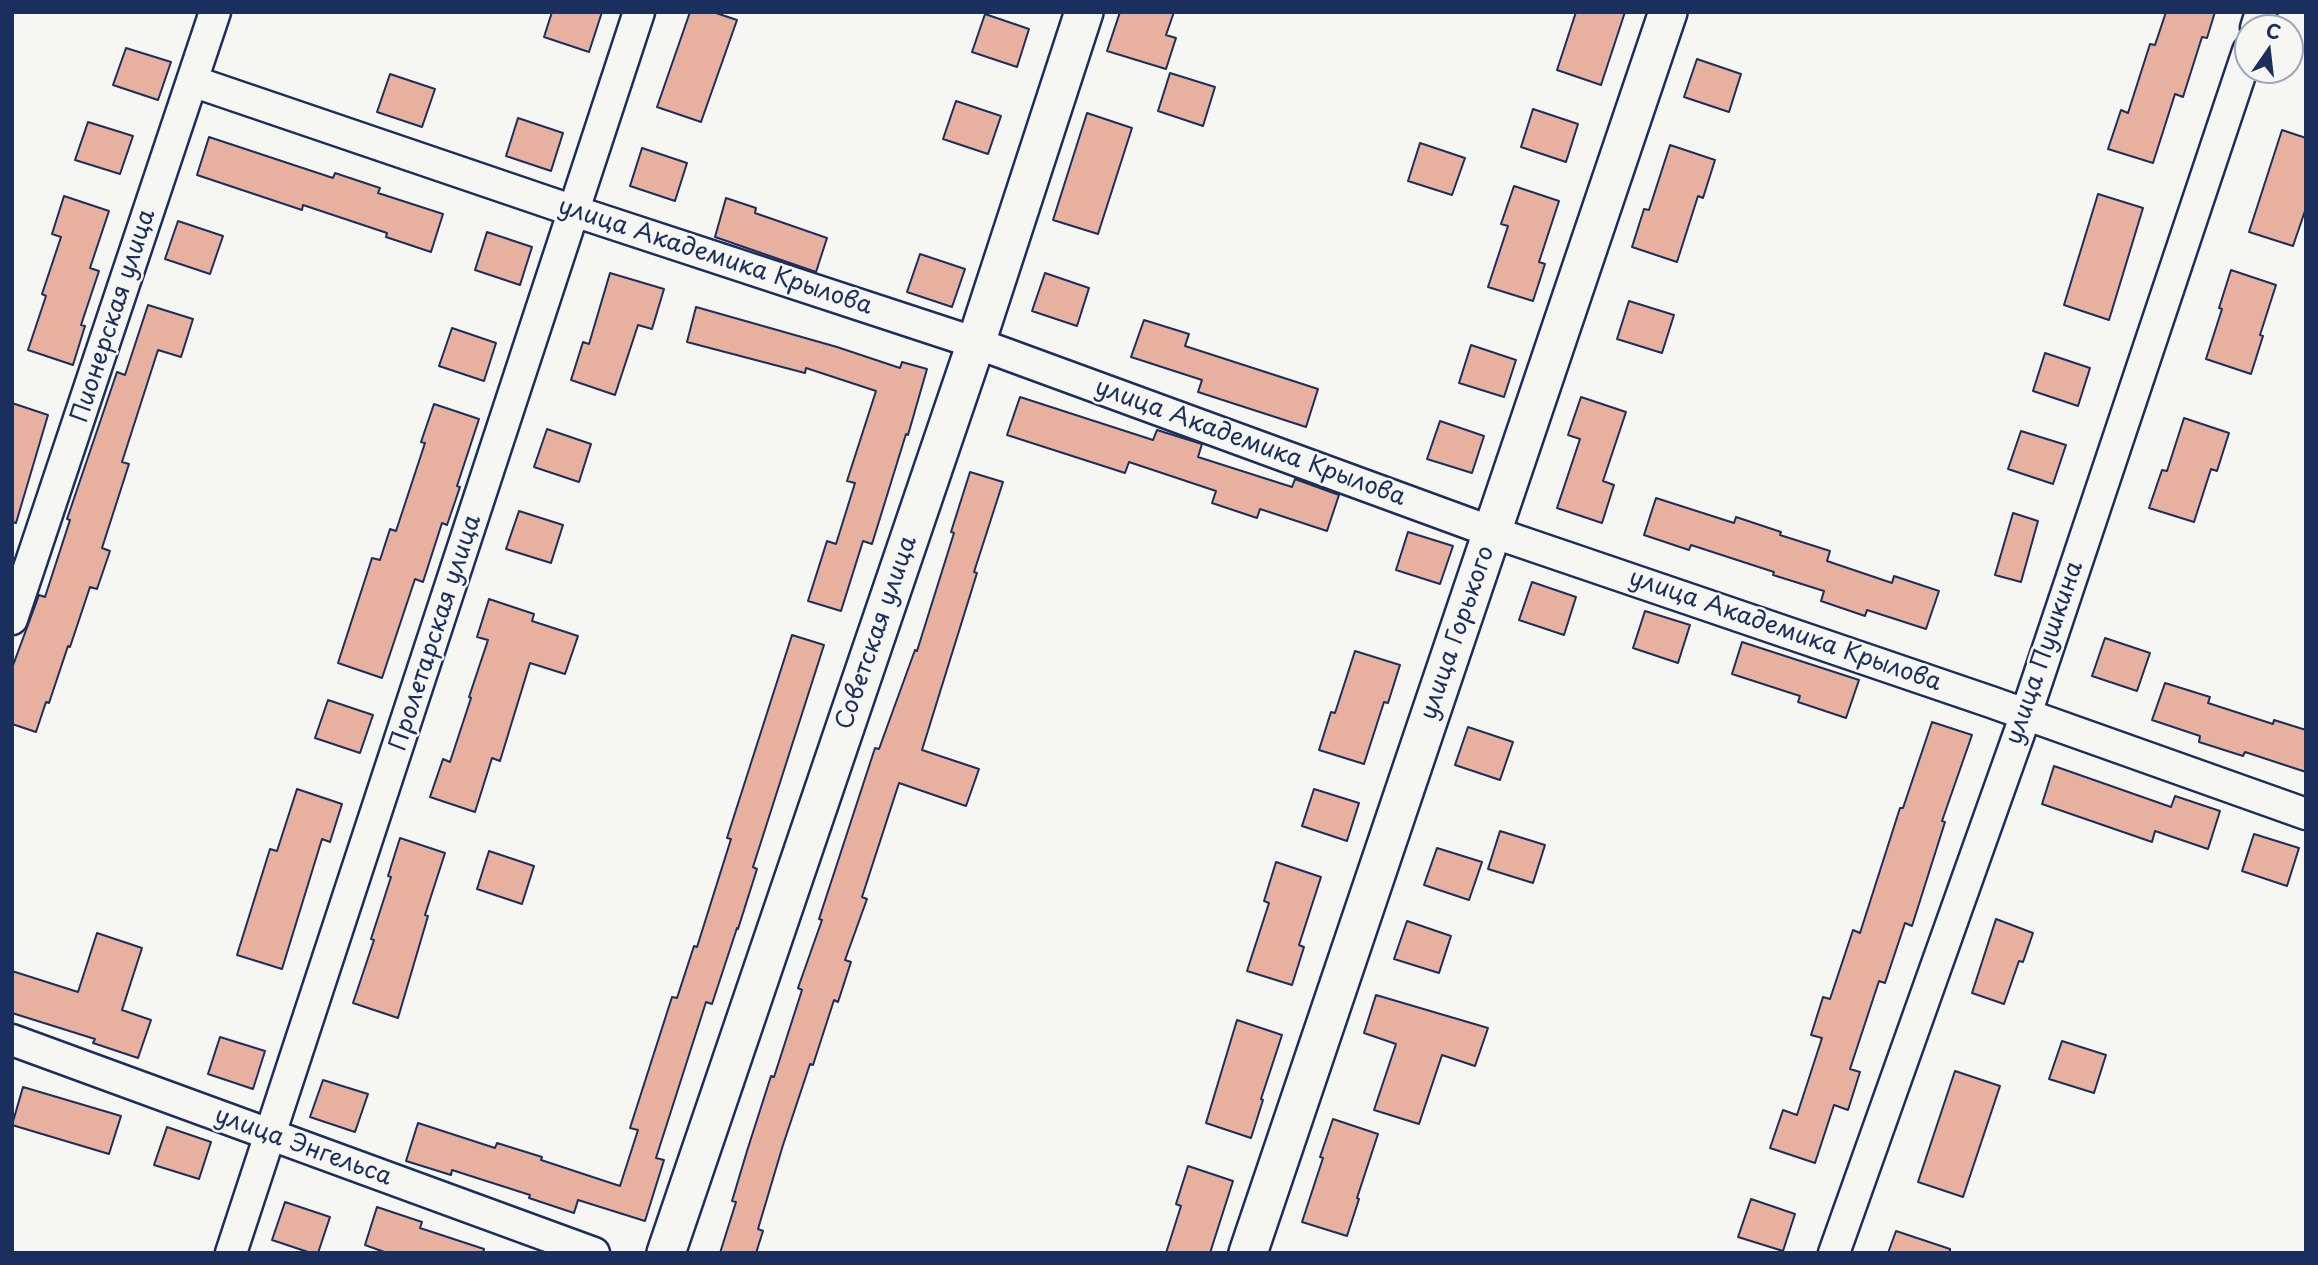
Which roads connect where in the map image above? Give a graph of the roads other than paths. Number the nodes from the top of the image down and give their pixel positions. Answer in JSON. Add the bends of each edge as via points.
{"nodes":[{"id":1,"x":215,"y":12,"type":"edge"},
{"id":2,"x":639,"y":12,"type":"edge"},
{"id":3,"x":1084,"y":12,"type":"edge"},
{"id":4,"x":1668,"y":12,"type":"edge"},
{"id":5,"x":192,"y":81,"type":"junction"},
{"id":6,"x":2237,"y":84,"type":"edge"},
{"id":7,"x":574,"y":211,"type":"junction"},
{"id":8,"x":976,"y":343,"type":"junction"},
{"id":9,"x":1492,"y":532,"type":"junction"},
{"id":10,"x":12,"y":619,"type":"edge"},
{"id":11,"x":2026,"y":714,"type":"junction"},
{"id":12,"x":2306,"y":814,"type":"edge"},
{"id":13,"x":12,"y":1040,"type":"edge"},
{"id":14,"x":271,"y":1136,"type":"junction"},
{"id":15,"x":232,"y":1253,"type":"edge"},
{"id":16,"x":594,"y":1253,"type":"edge"},
{"id":17,"x":666,"y":1253,"type":"edge"},
{"id":18,"x":1248,"y":1253,"type":"edge"},
{"id":19,"x":1834,"y":1253,"type":"edge"}],
"edges":[{"from":1,"to":5,"type":"street","name":"Пионерская улица"},
{"from":2,"to":7,"type":"street","name":"Пролетарская улица"},
{"from":3,"to":8,"type":"street","name":"Советская улица"},
{"from":4,"to":9,"type":"street","name":"улица Горького"},
{"from":5,"to":7,"type":"street","name":"улица Академика Крылова"},
{"from":5,"to":10,"type":"street","name":"Пионерская улица"},
{"from":6,"to":11,"type":"street","name":"улица Пушкина"},
{"from":7,"to":8,"type":"street","name":"улица Академика Крылова"},
{"from":7,"to":14,"type":"street","name":"Пролетарская улица"},
{"from":8,"to":9,"type":"street","name":"улица Академика Крылова"},
{"from":8,"to":17,"type":"street","name":"Советская улица"},
{"from":9,"to":11,"type":"street","name":"улица Академика Крылова"},
{"from":9,"to":18,"type":"street","name":"улица Горького"},
{"from":11,"to":12,"type":"street","name":"улица Академика Крылова"},
{"from":11,"to":19,"type":"street","name":"улица Пушкина"},
{"from":13,"to":14,"type":"street","name":"улица Энгельса"},
{"from":14,"to":15,"type":"street","name":"Пролетарская улица"},
{"from":14,"to":16,"type":"street","name":"улица Энгельса"}]}
